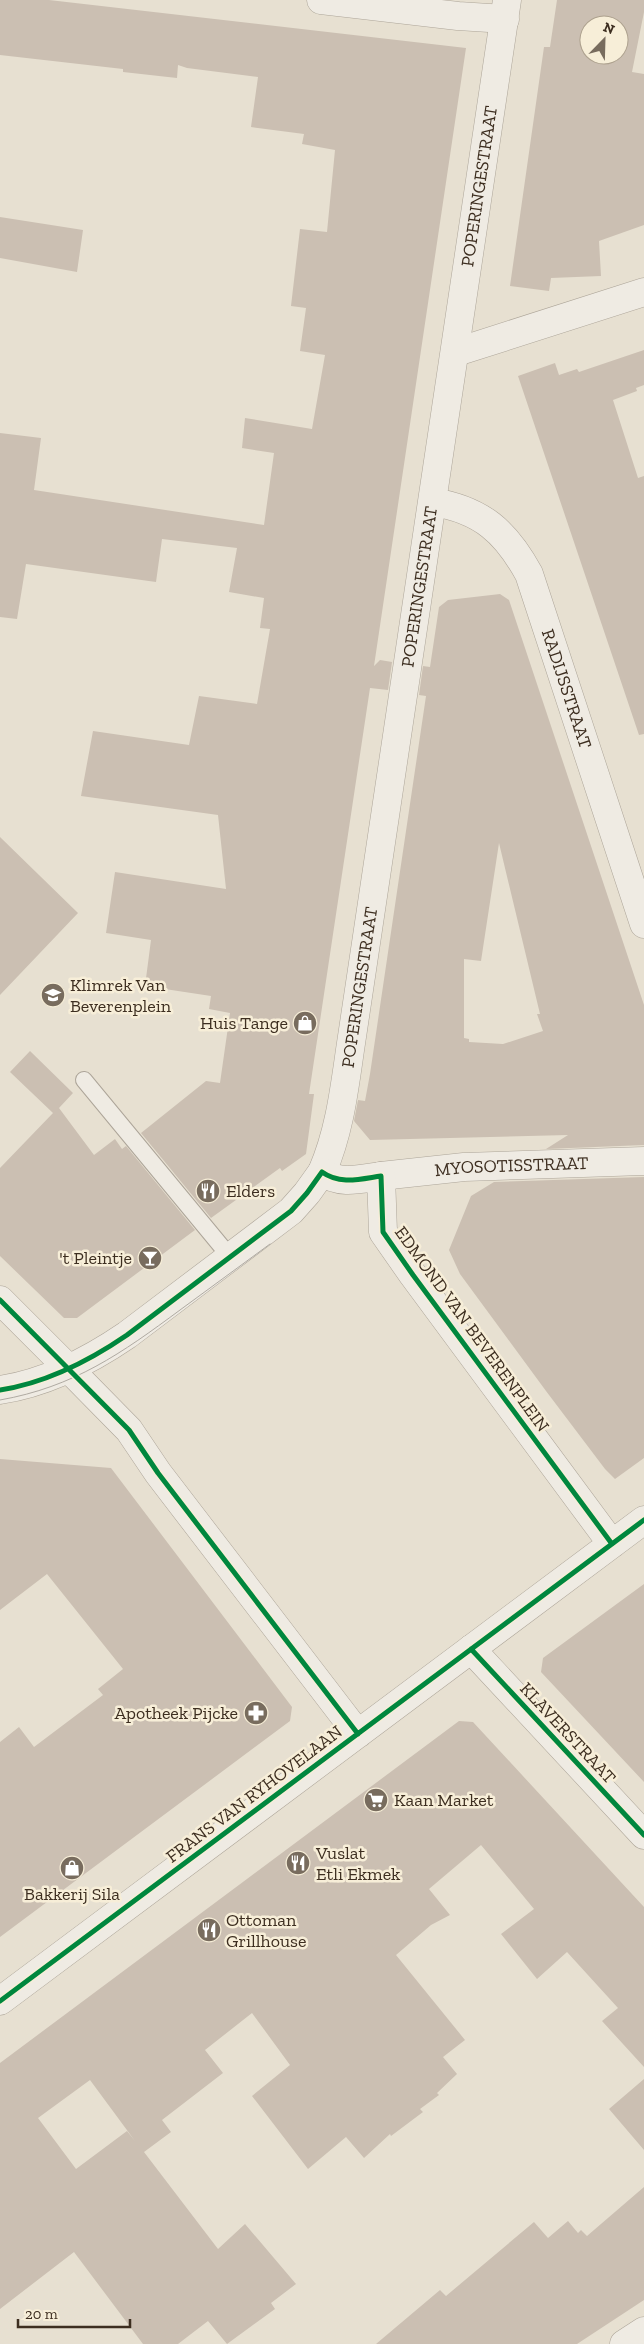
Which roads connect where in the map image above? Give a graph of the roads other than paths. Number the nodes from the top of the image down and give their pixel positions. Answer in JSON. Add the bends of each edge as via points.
{"nodes":[{"id":1,"x":321,"y":0,"type":"edge"},
{"id":2,"x":506,"y":10,"type":"edge"},
{"id":3,"x":644,"y":292,"type":"edge"},
{"id":4,"x":456,"y":349,"type":"junction"},
{"id":5,"x":433,"y":502,"type":"junction"},
{"id":6,"x":644,"y":924,"type":"edge"},
{"id":7,"x":84,"y":1080,"type":"dead end"},
{"id":8,"x":644,"y":1161,"type":"edge"},
{"id":9,"x":322,"y":1172,"type":"junction"},
{"id":10,"x":381,"y":1176,"type":"junction"},
{"id":11,"x":230,"y":1258,"type":"junction"},
{"id":12,"x":0,"y":1300,"type":"edge"},
{"id":13,"x":69,"y":1369,"type":"junction"},
{"id":14,"x":0,"y":1390,"type":"edge"},
{"id":15,"x":644,"y":1520,"type":"edge"},
{"id":16,"x":612,"y":1544,"type":"junction"},
{"id":17,"x":471,"y":1649,"type":"junction"},
{"id":18,"x":358,"y":1734,"type":"junction"},
{"id":19,"x":644,"y":1835,"type":"edge"},
{"id":20,"x":0,"y":2001,"type":"edge"},
{"id":21,"x":644,"y":2331,"type":"edge"},
{"id":22,"x":624,"y":2344,"type":"edge"}],
"edges":[{"from":1,"to":2,"type":"street","via":[[458,16]]},
{"from":2,"to":4,"type":"street","name":"POPERINGESTRAAT"},
{"from":3,"to":4,"type":"street","via":[[463,350]]},
{"from":4,"to":5,"type":"street","name":"POPERINGESTRAAT"},
{"from":5,"to":6,"type":"street","name":"RADIJSSTRAAT","via":[[455,506],[484,519],[502,532],[530,574]]},
{"from":5,"to":9,"type":"street","name":"POPERINGESTRAAT","via":[[340,1113],[333,1145]]},
{"from":7,"to":11,"type":"lane"},
{"from":8,"to":10,"type":"street","name":"MYOSOTISSTRAAT","via":[[464,1167]]},
{"from":9,"to":10,"type":"street","via":[[339,1181]]},
{"from":9,"to":11,"type":"street","via":[[291,1211]]},
{"from":10,"to":16,"type":"street","name":"EDMOND VAN BEVERENPLEIN","via":[[383,1232]]},
{"from":11,"to":13,"type":"street","via":[[128,1335]]},
{"from":12,"to":13,"type":"street"},
{"from":13,"to":14,"type":"street"},
{"from":13,"to":18,"type":"street","via":[[129,1430],[158,1473]]},
{"from":15,"to":16,"type":"street","name":"FRANS VAN RYHOVELAAN"},
{"from":16,"to":17,"type":"street","name":"FRANS VAN RYHOVELAAN"},
{"from":17,"to":18,"type":"street","name":"FRANS VAN RYHOVELAAN"},
{"from":17,"to":19,"type":"street","name":"KLAVERSTRAAT"},
{"from":18,"to":20,"type":"street","name":"FRANS VAN RYHOVELAAN"},
{"from":21,"to":22,"type":"street"}]}
